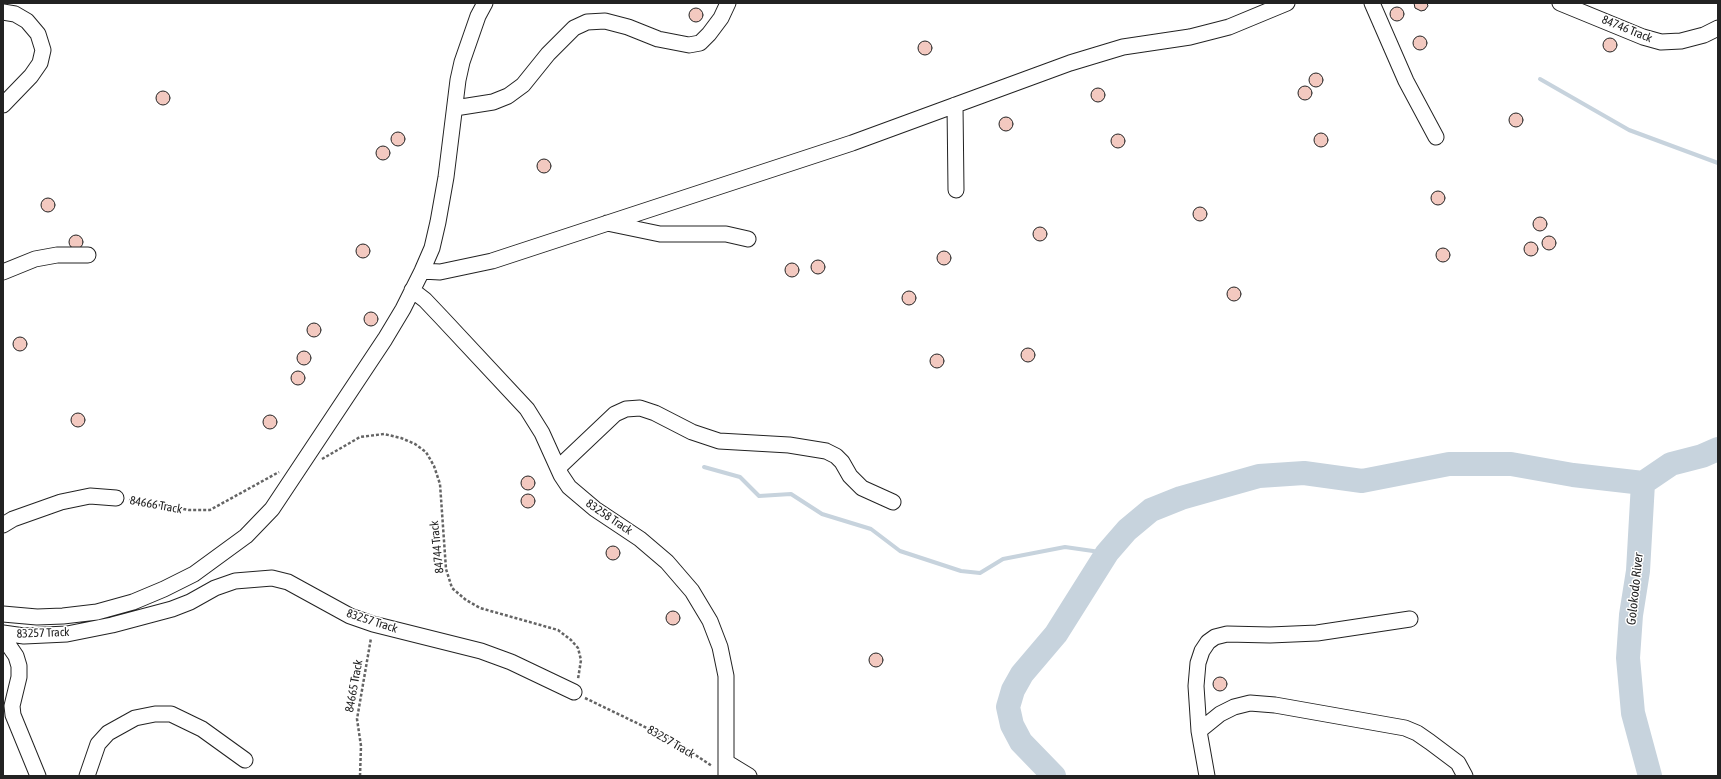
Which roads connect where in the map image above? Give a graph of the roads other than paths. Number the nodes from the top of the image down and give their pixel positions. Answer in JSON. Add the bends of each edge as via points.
{"nodes":[{"id":1,"x":485,"y":3,"type":"edge"},
{"id":2,"x":728,"y":3,"type":"edge"},
{"id":3,"x":1287,"y":3,"type":"edge"},
{"id":4,"x":1372,"y":3,"type":"edge"},
{"id":5,"x":1560,"y":3,"type":"edge"},
{"id":6,"x":3,"y":12,"type":"edge"},
{"id":7,"x":1718,"y":28,"type":"edge"},
{"id":8,"x":3,"y":105,"type":"edge"},
{"id":9,"x":955,"y":105,"type":"junction"},
{"id":10,"x":455,"y":108,"type":"junction"},
{"id":11,"x":1436,"y":137,"type":"dead end"},
{"id":12,"x":956,"y":190,"type":"dead end"},
{"id":13,"x":607,"y":223,"type":"junction"},
{"id":14,"x":748,"y":239,"type":"dead end"},
{"id":15,"x":88,"y":255,"type":"dead end"},
{"id":16,"x":422,"y":271,"type":"junction"},
{"id":17,"x":3,"y":272,"type":"edge"},
{"id":18,"x":412,"y":290,"type":"junction"},
{"id":19,"x":558,"y":468,"type":"junction"},
{"id":20,"x":116,"y":498,"type":"road end"},
{"id":21,"x":893,"y":502,"type":"dead end"},
{"id":22,"x":3,"y":525,"type":"edge"},
{"id":23,"x":3,"y":614,"type":"edge"},
{"id":24,"x":1410,"y":619,"type":"dead end"},
{"id":25,"x":3,"y":633,"type":"edge"},
{"id":26,"x":3,"y":637,"type":"edge"},
{"id":27,"x":574,"y":692,"type":"road end"},
{"id":28,"x":1199,"y":731,"type":"junction"},
{"id":29,"x":245,"y":760,"type":"dead end"},
{"id":30,"x":726,"y":771,"type":"edge"},
{"id":31,"x":38,"y":776,"type":"edge"},
{"id":32,"x":87,"y":776,"type":"edge"},
{"id":33,"x":749,"y":776,"type":"edge"},
{"id":34,"x":1207,"y":776,"type":"edge"},
{"id":35,"x":1465,"y":776,"type":"edge"}],
"edges":[{"from":1,"to":10,"type":"street","via":[[462,62]]},
{"from":2,"to":10,"type":"street","via":[[709,34],[700,42],[689,45],[658,39],[605,21],[587,22],[574,28],[548,54],[523,85],[508,96],[493,102]]},
{"from":3,"to":9,"type":"street","via":[[1229,27],[1190,37],[1123,47],[1101,53]]},
{"from":4,"to":11,"type":"street","via":[[1406,81]]},
{"from":5,"to":7,"type":"street","name":"84746 Track","via":[[1661,42],[1704,36]]},
{"from":6,"to":8,"type":"street","via":[[15,14],[27,21],[38,34],[43,50],[40,63],[31,76]]},
{"from":9,"to":12,"type":"street"},
{"from":9,"to":13,"type":"street","via":[[852,143]]},
{"from":10,"to":16,"type":"street","via":[[438,222],[432,248]]},
{"from":13,"to":14,"type":"street","via":[[660,234],[726,234]]},
{"from":13,"to":16,"type":"street","via":[[472,266],[440,272]]},
{"from":15,"to":17,"type":"street","via":[[57,255],[35,259]]},
{"from":16,"to":18,"type":"street"},
{"from":18,"to":19,"type":"street","name":"83258 Track","via":[[439,314],[527,409],[548,444]]},
{"from":18,"to":23,"type":"street","via":[[385,339],[272,509],[246,536],[194,574],[164,590],[133,602],[97,612],[44,617]]},
{"from":19,"to":21,"type":"street","via":[[616,414],[626,409],[640,408],[692,432],[719,441],[826,451],[842,462],[850,476],[862,488]]},
{"from":19,"to":30,"type":"street","name":"83258 Track","via":[[569,487],[580,497],[640,539],[667,562],[692,591],[710,621],[720,647],[726,676]]},
{"from":20,"to":22,"type":"street","name":"84666 Track","via":[[90,496],[61,502]]},
{"from":24,"to":28,"type":"street","via":[[1317,633],[1227,634],[1215,637],[1202,651],[1198,663],[1196,686]]},
{"from":25,"to":27,"type":"street","name":"83257 Track","via":[[24,636],[67,634],[112,625],[172,609],[235,581],[272,578],[288,582],[350,616],[481,651],[511,662]]},
{"from":26,"to":31,"type":"street","via":[[16,656],[19,666],[12,706],[13,715]]},
{"from":28,"to":34,"type":"street"},
{"from":28,"to":35,"type":"street","via":[[1220,714],[1234,707],[1250,703],[1275,704],[1405,728],[1417,733],[1458,763]]},
{"from":29,"to":32,"type":"street","via":[[202,729],[171,714],[155,714],[135,718],[108,734],[98,744]]},
{"from":30,"to":33,"type":"street"}]}
